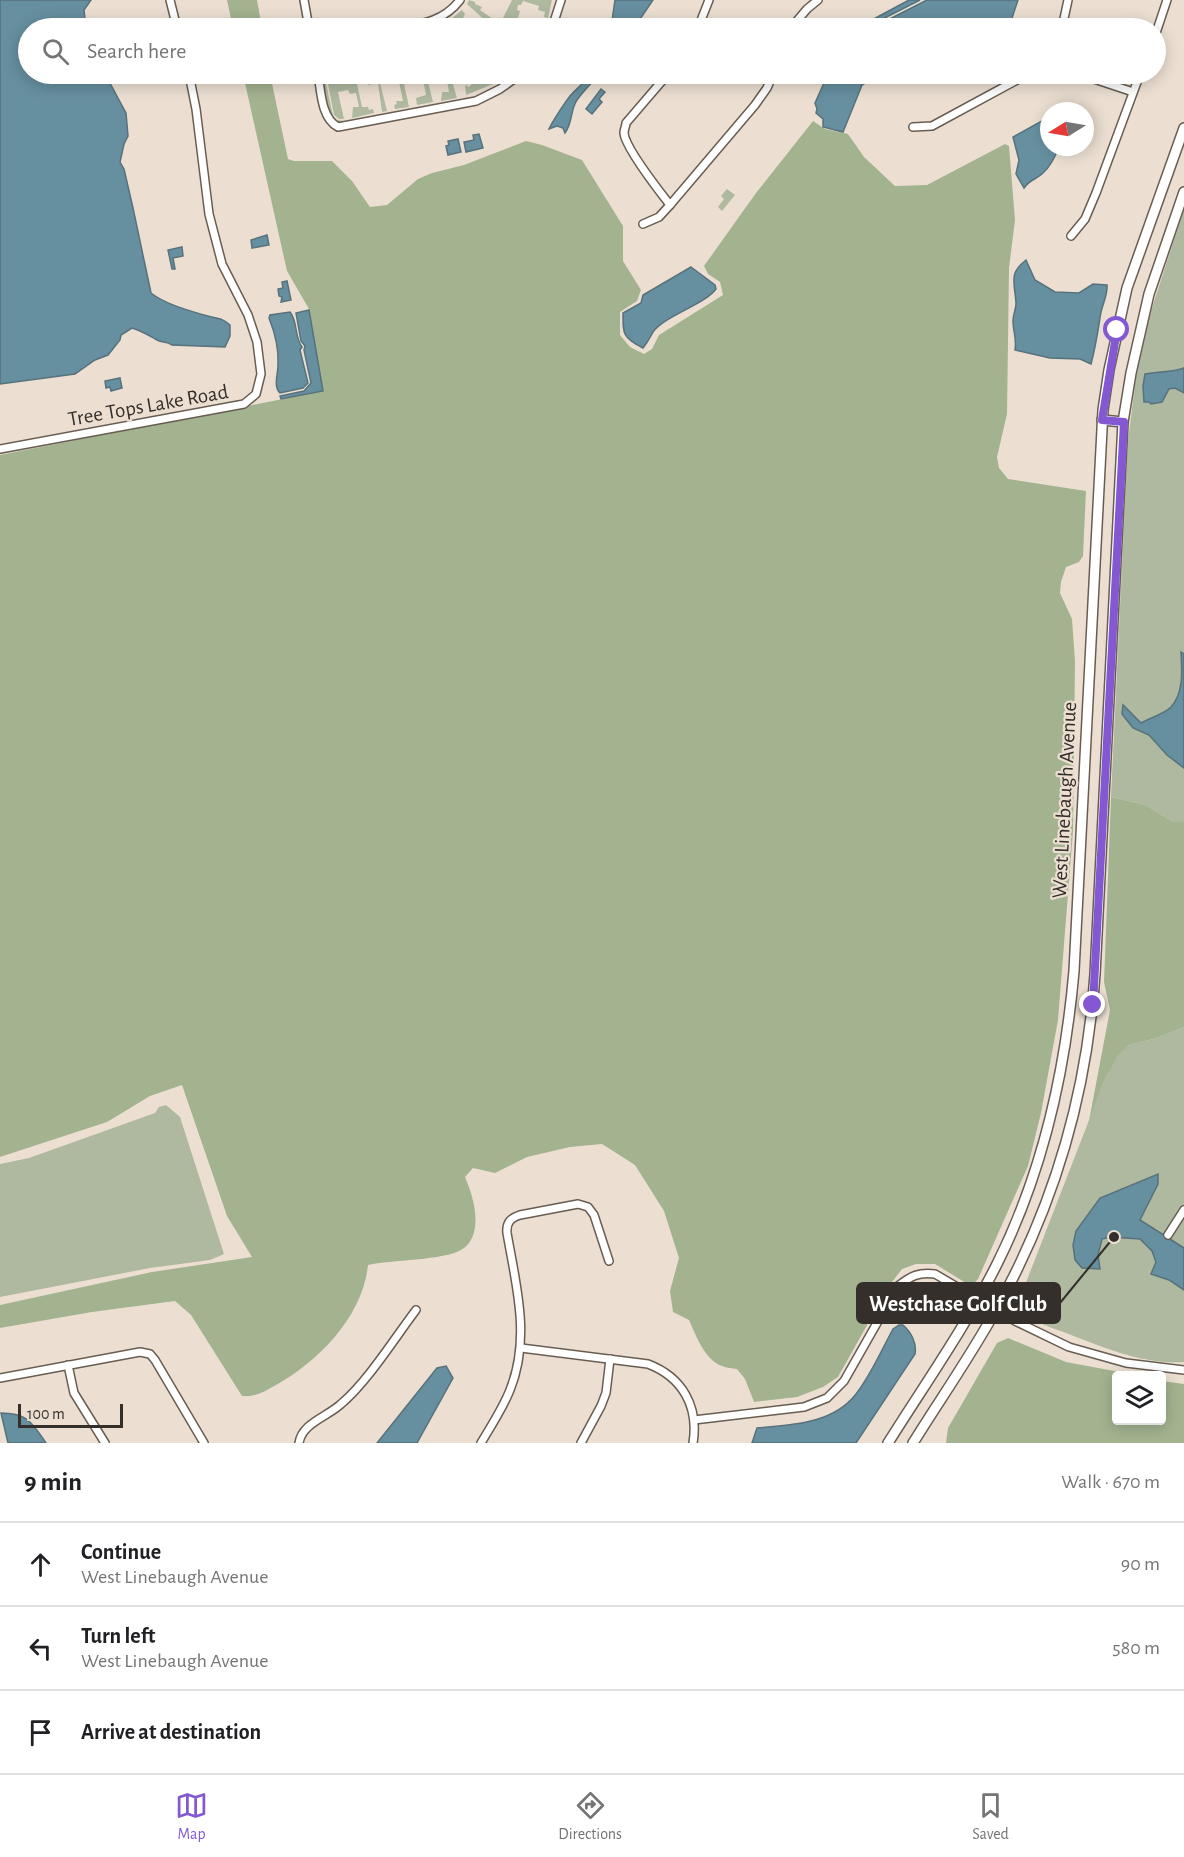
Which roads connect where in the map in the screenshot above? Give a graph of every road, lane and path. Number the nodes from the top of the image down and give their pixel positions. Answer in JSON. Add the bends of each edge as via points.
{"nodes":[{"id":1,"x":170,"y":0,"type":"edge"},
{"id":2,"x":304,"y":0,"type":"edge"},
{"id":3,"x":460,"y":0,"type":"edge"},
{"id":4,"x":561,"y":0,"type":"edge"},
{"id":5,"x":710,"y":0,"type":"edge"},
{"id":6,"x":818,"y":0,"type":"edge"},
{"id":7,"x":1068,"y":0,"type":"edge"},
{"id":8,"x":1167,"y":0,"type":"edge"},
{"id":9,"x":174,"y":18,"type":"edge"},
{"id":10,"x":307,"y":18,"type":"edge"},
{"id":11,"x":441,"y":18,"type":"edge"},
{"id":12,"x":555,"y":18,"type":"edge"},
{"id":13,"x":702,"y":18,"type":"edge"},
{"id":14,"x":799,"y":18,"type":"edge"},
{"id":15,"x":1064,"y":18,"type":"edge"},
{"id":16,"x":1160,"y":18,"type":"edge"},
{"id":17,"x":191,"y":84,"type":"edge"},
{"id":18,"x":320,"y":84,"type":"edge"},
{"id":19,"x":506,"y":84,"type":"edge"},
{"id":20,"x":659,"y":84,"type":"edge"},
{"id":21,"x":767,"y":84,"type":"edge"},
{"id":22,"x":1010,"y":84,"type":"edge"},
{"id":23,"x":1109,"y":84,"type":"edge"},
{"id":24,"x":1136,"y":84,"type":"edge"},
{"id":25,"x":1133,"y":92,"type":"junction"},
{"id":26,"x":913,"y":127,"type":"dead end"},
{"id":27,"x":1184,"y":128,"type":"edge"},
{"id":28,"x":1184,"y":192,"type":"edge"},
{"id":29,"x":670,"y":205,"type":"junction"},
{"id":30,"x":643,"y":224,"type":"dead end"},
{"id":31,"x":1071,"y":236,"type":"dead end"},
{"id":32,"x":1102,"y":420,"type":"junction"},
{"id":33,"x":1124,"y":422,"type":"junction"},
{"id":34,"x":0,"y":449,"type":"edge"},
{"id":35,"x":1184,"y":1210,"type":"edge"},
{"id":36,"x":1168,"y":1235,"type":"dead end"},
{"id":37,"x":609,"y":1261,"type":"dead end"},
{"id":38,"x":978,"y":1299,"type":"junction"},
{"id":39,"x":416,"y":1310,"type":"dead end"},
{"id":40,"x":996,"y":1310,"type":"junction"},
{"id":41,"x":521,"y":1348,"type":"junction"},
{"id":42,"x":610,"y":1359,"type":"junction"},
{"id":43,"x":68,"y":1365,"type":"junction"},
{"id":44,"x":1184,"y":1370,"type":"edge"},
{"id":45,"x":0,"y":1378,"type":"edge"},
{"id":46,"x":694,"y":1420,"type":"junction"},
{"id":47,"x":105,"y":1443,"type":"edge"},
{"id":48,"x":204,"y":1443,"type":"edge"},
{"id":49,"x":299,"y":1443,"type":"edge"},
{"id":50,"x":481,"y":1443,"type":"edge"},
{"id":51,"x":581,"y":1443,"type":"edge"},
{"id":52,"x":693,"y":1443,"type":"edge"},
{"id":53,"x":888,"y":1443,"type":"edge"},
{"id":54,"x":913,"y":1443,"type":"edge"}],
"edges":[{"from":1,"to":9,"type":"street"},
{"from":2,"to":10,"type":"street"},
{"from":3,"to":11,"type":"street"},
{"from":4,"to":12,"type":"street"},
{"from":5,"to":13,"type":"street"},
{"from":6,"to":14,"type":"street"},
{"from":7,"to":15,"type":"street"},
{"from":8,"to":16,"type":"street"},
{"from":17,"to":34,"type":"street","name":"Tree Tops Lake Road","via":[[209,214],[222,264],[257,342],[261,374],[256,393],[244,404]]},
{"from":18,"to":19,"type":"street","via":[[326,116],[338,127],[476,101]]},
{"from":20,"to":29,"type":"street","via":[[626,123],[624,133],[647,176]]},
{"from":21,"to":29,"type":"street","via":[[755,105]]},
{"from":22,"to":26,"type":"street","via":[[932,126]]},
{"from":23,"to":25,"type":"street"},
{"from":24,"to":25,"type":"street"},
{"from":25,"to":31,"type":"street","via":[[1089,210]]},
{"from":27,"to":32,"type":"main road","name":"West Linebaugh Avenue","via":[[1127,288]]},
{"from":28,"to":33,"type":"main road","name":"West Linebaugh Avenue","via":[[1146,304]]},
{"from":29,"to":30,"type":"street","via":[[659,217]]},
{"from":32,"to":33,"type":"main road"},
{"from":32,"to":38,"type":"main road","name":"West Linebaugh Avenue","via":[[1074,971],[1066,1046],[1036,1173]]},
{"from":33,"to":40,"type":"main road","name":"West Linebaugh Avenue","via":[[1088,1046],[1060,1167],[1032,1238]]},
{"from":35,"to":36,"type":"street"},
{"from":37,"to":41,"type":"street","via":[[588,1207],[578,1204],[513,1218],[506,1228],[521,1310]]},
{"from":38,"to":40,"type":"street"},
{"from":38,"to":46,"type":"street","via":[[935,1274],[911,1275],[898,1286],[844,1381],[827,1398],[804,1407]]},
{"from":38,"to":53,"type":"main road","name":"West Linebaugh Avenue"},
{"from":39,"to":49,"type":"street","via":[[350,1396],[306,1428]]},
{"from":40,"to":44,"type":"street","via":[[1093,1355]]},
{"from":40,"to":54,"type":"main road","name":"West Linebaugh Avenue"},
{"from":41,"to":42,"type":"street"},
{"from":41,"to":50,"type":"street","via":[[510,1390]]},
{"from":42,"to":46,"type":"street","via":[[648,1364],[678,1382],[692,1406]]},
{"from":42,"to":51,"type":"street","via":[[606,1393]]},
{"from":43,"to":45,"type":"street"},
{"from":43,"to":47,"type":"street","via":[[74,1393]]},
{"from":43,"to":48,"type":"street","via":[[140,1352],[150,1354]]},
{"from":46,"to":52,"type":"street"}]}
